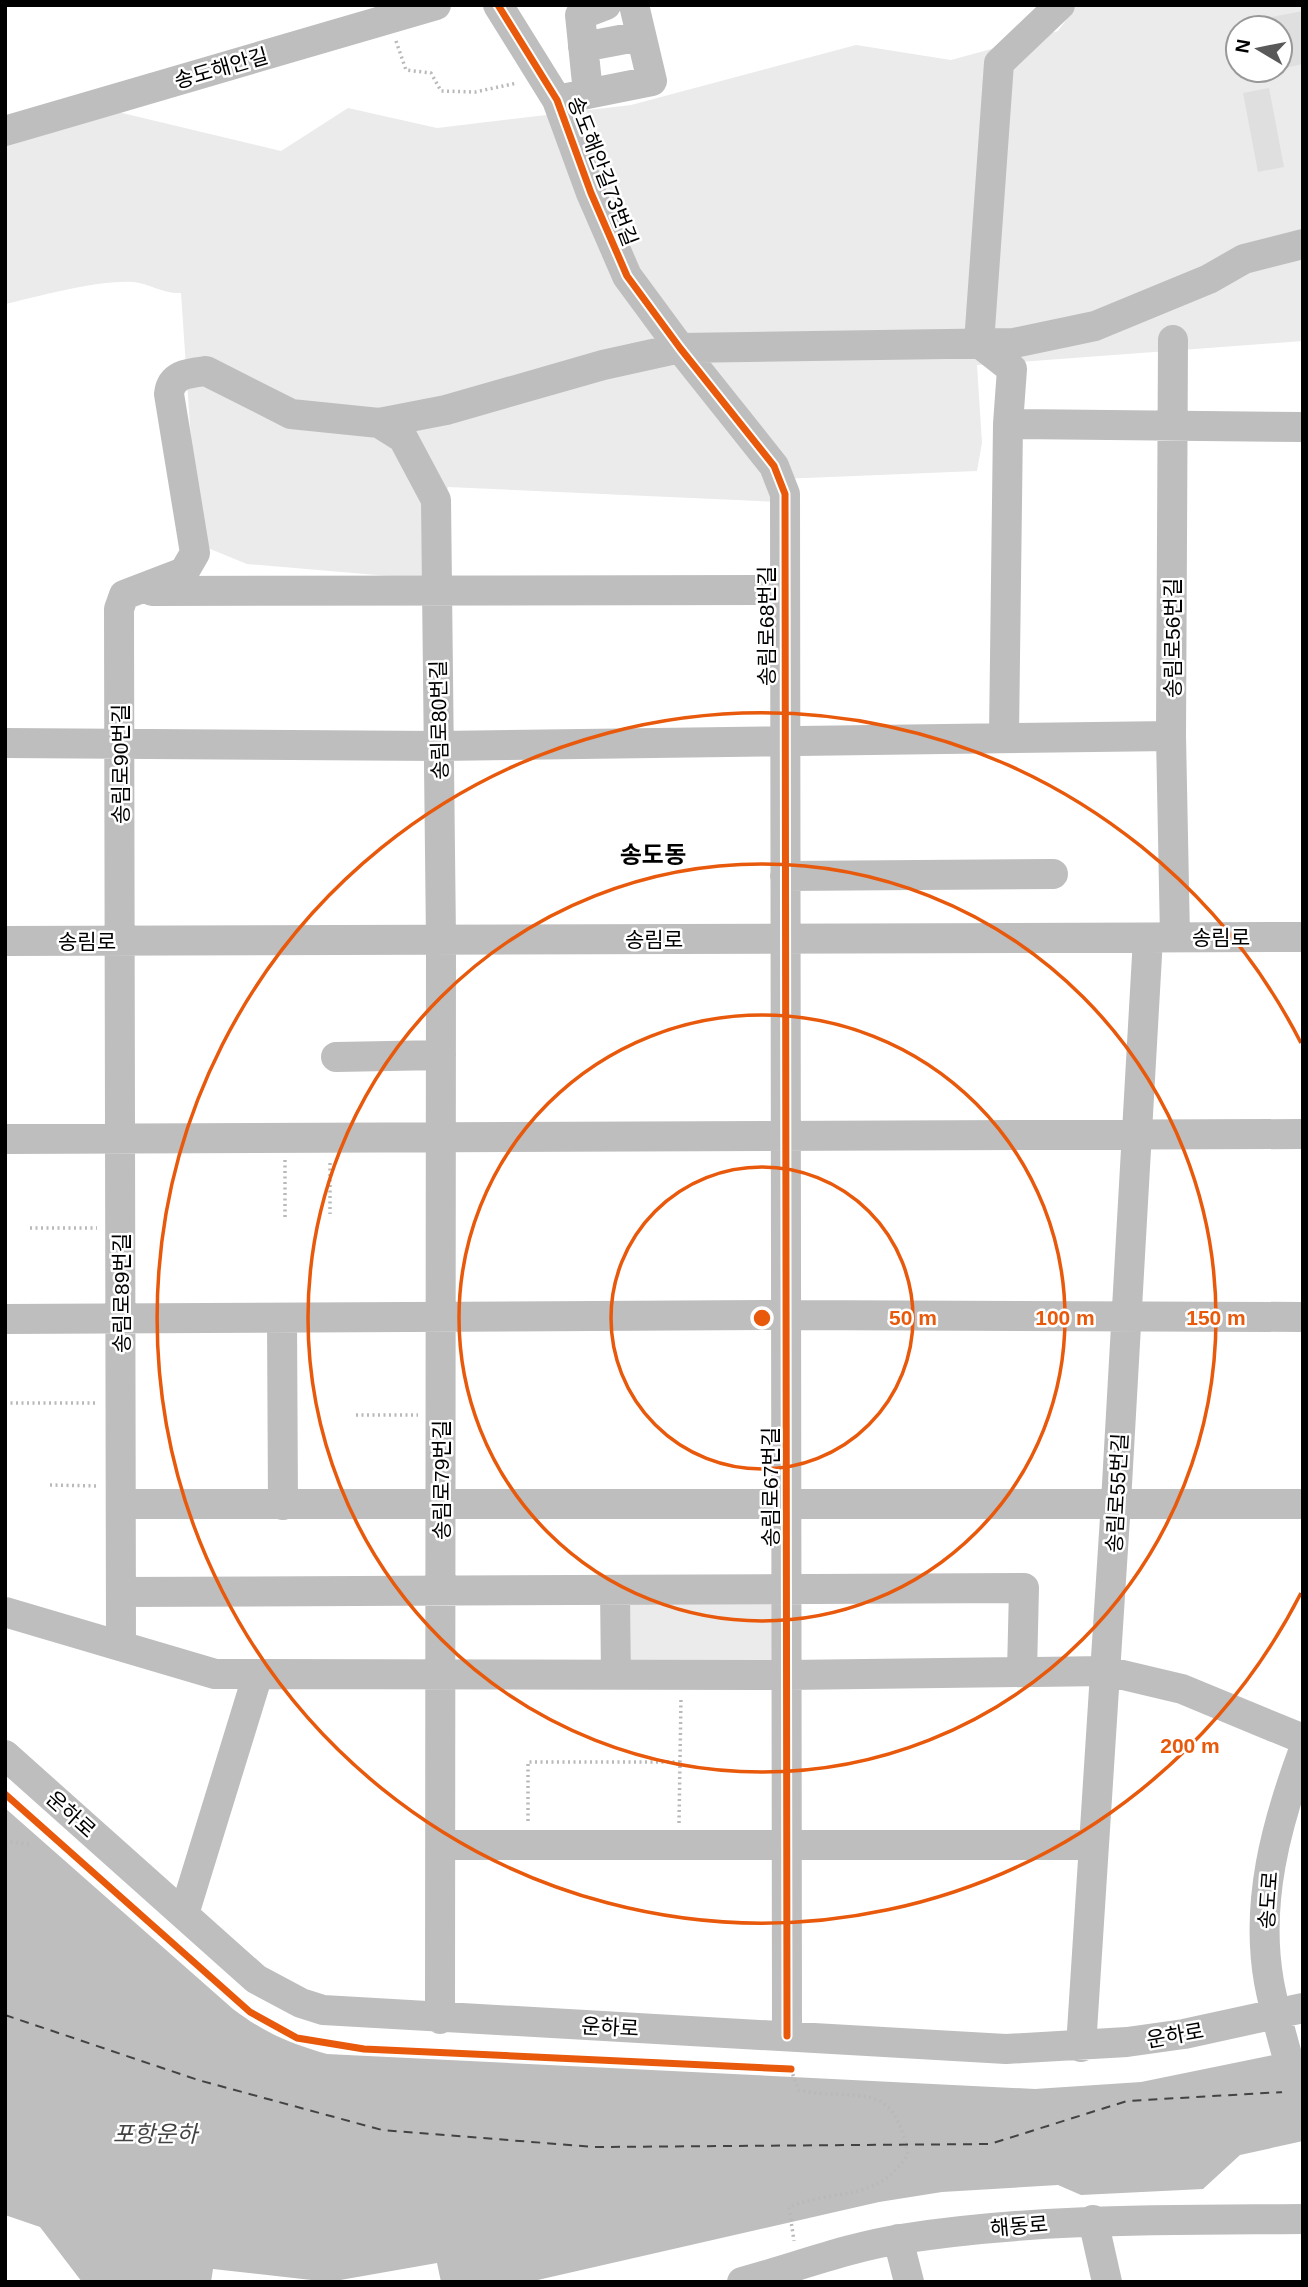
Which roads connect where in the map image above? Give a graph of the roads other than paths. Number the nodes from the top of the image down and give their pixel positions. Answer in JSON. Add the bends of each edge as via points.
{"nodes":[{"id":1,"x":436,"y":5,"type":"edge"},
{"id":2,"x":498,"y":5,"type":"edge"},
{"id":3,"x":606,"y":5,"type":"edge"},
{"id":4,"x":634,"y":5,"type":"edge"},
{"id":5,"x":1060,"y":5,"type":"edge"},
{"id":6,"x":641,"y":36,"type":"junction"},
{"id":7,"x":583,"y":47,"type":"junction"},
{"id":8,"x":551,"y":88,"type":"junction"},
{"id":9,"x":588,"y":93,"type":"junction"},
{"id":10,"x":5,"y":131,"type":"edge"},
{"id":11,"x":1303,"y":244,"type":"edge"},
{"id":12,"x":1173,"y":340,"type":"dead end"},
{"id":13,"x":979,"y":342,"type":"junction"},
{"id":14,"x":680,"y":348,"type":"junction"},
{"id":15,"x":379,"y":423,"type":"junction"},
{"id":16,"x":1008,"y":424,"type":"junction"},
{"id":17,"x":1303,"y":427,"type":"edge"},
{"id":18,"x":1174,"y":428,"type":"junction"},
{"id":19,"x":438,"y":590,"type":"junction"},
{"id":20,"x":783,"y":590,"type":"junction"},
{"id":21,"x":131,"y":592,"type":"junction"},
{"id":22,"x":1004,"y":736,"type":"junction"},
{"id":23,"x":1171,"y":736,"type":"junction"},
{"id":24,"x":784,"y":740,"type":"junction"},
{"id":25,"x":120,"y":742,"type":"junction"},
{"id":26,"x":5,"y":743,"type":"edge"},
{"id":27,"x":439,"y":746,"type":"junction"},
{"id":28,"x":1053,"y":874,"type":"dead end"},
{"id":29,"x":785,"y":876,"type":"junction"},
{"id":30,"x":1303,"y":937,"type":"edge"},
{"id":31,"x":1162,"y":938,"type":"junction"},
{"id":32,"x":785,"y":939,"type":"junction"},
{"id":33,"x":441,"y":940,"type":"junction"},
{"id":34,"x":5,"y":941,"type":"edge"},
{"id":35,"x":120,"y":941,"type":"junction"},
{"id":36,"x":441,"y":1055,"type":"junction"},
{"id":37,"x":336,"y":1057,"type":"dead end"},
{"id":38,"x":1303,"y":1134,"type":"edge"},
{"id":39,"x":786,"y":1135,"type":"junction"},
{"id":40,"x":1136,"y":1135,"type":"junction"},
{"id":41,"x":441,"y":1136,"type":"junction"},
{"id":42,"x":120,"y":1138,"type":"junction"},
{"id":43,"x":5,"y":1139,"type":"edge"},
{"id":44,"x":786,"y":1315,"type":"junction"},
{"id":45,"x":1127,"y":1317,"type":"junction"},
{"id":46,"x":1303,"y":1317,"type":"edge"},
{"id":47,"x":440,"y":1318,"type":"junction"},
{"id":48,"x":5,"y":1319,"type":"edge"},
{"id":49,"x":121,"y":1319,"type":"junction"},
{"id":50,"x":282,"y":1319,"type":"junction"},
{"id":51,"x":121,"y":1495,"type":"junction"},
{"id":52,"x":1116,"y":1503,"type":"junction"},
{"id":53,"x":1303,"y":1503,"type":"edge"},
{"id":54,"x":283,"y":1504,"type":"junction"},
{"id":55,"x":788,"y":1504,"type":"junction"},
{"id":56,"x":442,"y":1505,"type":"junction"},
{"id":57,"x":615,"y":1590,"type":"junction"},
{"id":58,"x":788,"y":1590,"type":"junction"},
{"id":59,"x":441,"y":1591,"type":"junction"},
{"id":60,"x":121,"y":1592,"type":"junction"},
{"id":61,"x":5,"y":1612,"type":"edge"},
{"id":62,"x":121,"y":1645,"type":"junction"},
{"id":63,"x":1106,"y":1671,"type":"junction"},
{"id":64,"x":1022,"y":1672,"type":"junction"},
{"id":65,"x":442,"y":1673,"type":"junction"},
{"id":66,"x":258,"y":1674,"type":"junction"},
{"id":67,"x":616,"y":1674,"type":"junction"},
{"id":68,"x":788,"y":1675,"type":"junction"},
{"id":69,"x":1303,"y":1739,"type":"edge"},
{"id":70,"x":1303,"y":1752,"type":"edge"},
{"id":71,"x":5,"y":1755,"type":"edge"},
{"id":72,"x":441,"y":1845,"type":"junction"},
{"id":73,"x":1094,"y":1845,"type":"junction"},
{"id":74,"x":786,"y":1846,"type":"junction"},
{"id":75,"x":184,"y":1914,"type":"junction"},
{"id":76,"x":1289,"y":2012,"type":"edge"},
{"id":77,"x":440,"y":2019,"type":"junction"},
{"id":78,"x":787,"y":2036,"type":"junction"},
{"id":79,"x":1081,"y":2047,"type":"junction"},
{"id":80,"x":1303,"y":2111,"type":"edge"},
{"id":81,"x":1303,"y":2219,"type":"edge"},
{"id":82,"x":1093,"y":2220,"type":"junction"},
{"id":83,"x":898,"y":2239,"type":"junction"},
{"id":84,"x":801,"y":2274,"type":"edge"},
{"id":85,"x":742,"y":2282,"type":"edge"},
{"id":86,"x":909,"y":2282,"type":"edge"},
{"id":87,"x":1107,"y":2282,"type":"edge"}],
"edges":[{"from":1,"to":10,"type":"street","name":"송도해안길"},
{"from":2,"to":8,"type":"street","name":"송도해안길73번길"},
{"from":3,"to":7,"type":"street","via":[[580,15]]},
{"from":4,"to":6,"type":"street"},
{"from":5,"to":13,"type":"street","via":[[999,63]]},
{"from":6,"to":7,"type":"street"},
{"from":6,"to":9,"type":"street","via":[[652,81]]},
{"from":7,"to":9,"type":"street"},
{"from":8,"to":9,"type":"street"},
{"from":8,"to":14,"type":"street","name":"송도해안길73번길","via":[[612,247],[627,276]]},
{"from":11,"to":13,"type":"street","via":[[1244,259],[1209,279],[1095,326],[1014,343]]},
{"from":12,"to":18,"type":"street","name":"송림로56번길"},
{"from":13,"to":14,"type":"street"},
{"from":13,"to":16,"type":"street","via":[[1012,369]]},
{"from":14,"to":15,"type":"street","via":[[446,410]]},
{"from":14,"to":20,"type":"street","name":"송림로68번길","via":[[781,479],[785,494]]},
{"from":15,"to":19,"type":"street","name":"송림로80번길","via":[[403,438],[436,500]]},
{"from":15,"to":21,"type":"street","via":[[290,414],[206,370],[176,378],[169,394],[195,553],[184,572]]},
{"from":16,"to":18,"type":"street"},
{"from":16,"to":22,"type":"street"},
{"from":17,"to":18,"type":"street"},
{"from":18,"to":23,"type":"street","name":"송림로56번길"},
{"from":19,"to":20,"type":"street"},
{"from":19,"to":21,"type":"street"},
{"from":19,"to":27,"type":"street","name":"송림로80번길"},
{"from":20,"to":24,"type":"street","name":"송림로68번길"},
{"from":21,"to":25,"type":"street","name":"송림로90번길","via":[[124,595],[119,609]]},
{"from":22,"to":23,"type":"street"},
{"from":22,"to":24,"type":"street"},
{"from":23,"to":31,"type":"street","name":"송림로56번길"},
{"from":24,"to":27,"type":"street"},
{"from":24,"to":29,"type":"street","name":"송림로68번길"},
{"from":25,"to":26,"type":"street"},
{"from":25,"to":27,"type":"street"},
{"from":25,"to":35,"type":"street","name":"송림로90번길"},
{"from":27,"to":33,"type":"street","name":"송림로80번길"},
{"from":28,"to":29,"type":"street"},
{"from":29,"to":32,"type":"street","name":"송림로68번길"},
{"from":30,"to":31,"type":"street","name":"송림로"},
{"from":31,"to":32,"type":"street","name":"송림로"},
{"from":31,"to":40,"type":"street","name":"송림로55번길"},
{"from":32,"to":33,"type":"street","name":"송림로"},
{"from":32,"to":39,"type":"street","name":"송림로67번길"},
{"from":33,"to":35,"type":"street","name":"송림로"},
{"from":33,"to":36,"type":"street","name":"송림로79번길"},
{"from":34,"to":35,"type":"street","name":"송림로"},
{"from":35,"to":42,"type":"street","name":"송림로89번길"},
{"from":36,"to":37,"type":"street"},
{"from":36,"to":41,"type":"street","name":"송림로79번길"},
{"from":38,"to":40,"type":"street"},
{"from":39,"to":40,"type":"street"},
{"from":39,"to":41,"type":"street"},
{"from":39,"to":44,"type":"street","name":"송림로67번길"},
{"from":40,"to":45,"type":"street","name":"송림로55번길"},
{"from":41,"to":42,"type":"street"},
{"from":41,"to":47,"type":"street","name":"송림로79번길"},
{"from":42,"to":43,"type":"street"},
{"from":42,"to":49,"type":"street","name":"송림로89번길"},
{"from":44,"to":45,"type":"street"},
{"from":44,"to":47,"type":"street"},
{"from":44,"to":55,"type":"street","name":"송림로67번길"},
{"from":45,"to":46,"type":"street"},
{"from":45,"to":52,"type":"street","name":"송림로55번길"},
{"from":47,"to":50,"type":"street"},
{"from":47,"to":56,"type":"street","name":"송림로79번길"},
{"from":48,"to":49,"type":"street"},
{"from":49,"to":50,"type":"street"},
{"from":49,"to":51,"type":"street","name":"송림로89번길"},
{"from":50,"to":54,"type":"street"},
{"from":51,"to":54,"type":"street"},
{"from":51,"to":60,"type":"street","name":"송림로89번길"},
{"from":52,"to":53,"type":"street"},
{"from":52,"to":55,"type":"street"},
{"from":52,"to":63,"type":"street","name":"송림로55번길"},
{"from":54,"to":56,"type":"street"},
{"from":55,"to":56,"type":"street"},
{"from":55,"to":58,"type":"street","name":"송림로67번길"},
{"from":56,"to":59,"type":"street","name":"송림로79번길"},
{"from":57,"to":58,"type":"street"},
{"from":57,"to":59,"type":"street"},
{"from":57,"to":67,"type":"street"},
{"from":58,"to":64,"type":"street","via":[[1024,1588]]},
{"from":58,"to":68,"type":"street","name":"송림로67번길"},
{"from":59,"to":60,"type":"street"},
{"from":59,"to":65,"type":"street","name":"송림로79번길"},
{"from":60,"to":62,"type":"street","name":"송림로89번길"},
{"from":61,"to":62,"type":"street"},
{"from":62,"to":66,"type":"street","via":[[215,1674]]},
{"from":63,"to":64,"type":"street"},
{"from":63,"to":69,"type":"street","via":[[1182,1689]]},
{"from":63,"to":73,"type":"street","name":"송림로55번길"},
{"from":64,"to":68,"type":"street"},
{"from":65,"to":66,"type":"street"},
{"from":65,"to":67,"type":"street"},
{"from":65,"to":72,"type":"street","name":"송림로79번길"},
{"from":66,"to":75,"type":"street"},
{"from":67,"to":68,"type":"street"},
{"from":68,"to":74,"type":"street","name":"송림로67번길"},
{"from":70,"to":76,"type":"street","name":"송도로","via":[[1280,1818],[1268,1881],[1265,1945]]},
{"from":71,"to":75,"type":"street","name":"운하로"},
{"from":72,"to":74,"type":"street"},
{"from":72,"to":77,"type":"street","name":"송림로79번길"},
{"from":73,"to":74,"type":"street"},
{"from":73,"to":79,"type":"street","name":"송림로55번길"},
{"from":74,"to":78,"type":"street","name":"송림로67번길"},
{"from":75,"to":77,"type":"street","name":"운하로","via":[[256,1979],[301,2003],[347,2014]]},
{"from":76,"to":79,"type":"street","name":"운하로","via":[[1184,2035]]},
{"from":76,"to":80,"type":"street","name":"송도로","via":[[1287,2051]]},
{"from":77,"to":78,"type":"street","name":"운하로"},
{"from":78,"to":79,"type":"street","name":"운하로","via":[[961,2048]]},
{"from":81,"to":82,"type":"street","name":"해동로"},
{"from":82,"to":83,"type":"street","name":"해동로"},
{"from":82,"to":87,"type":"street"},
{"from":83,"to":84,"type":"street","name":"해동로"},
{"from":83,"to":86,"type":"street"},
{"from":84,"to":85,"type":"street","name":"해동로"}]}
